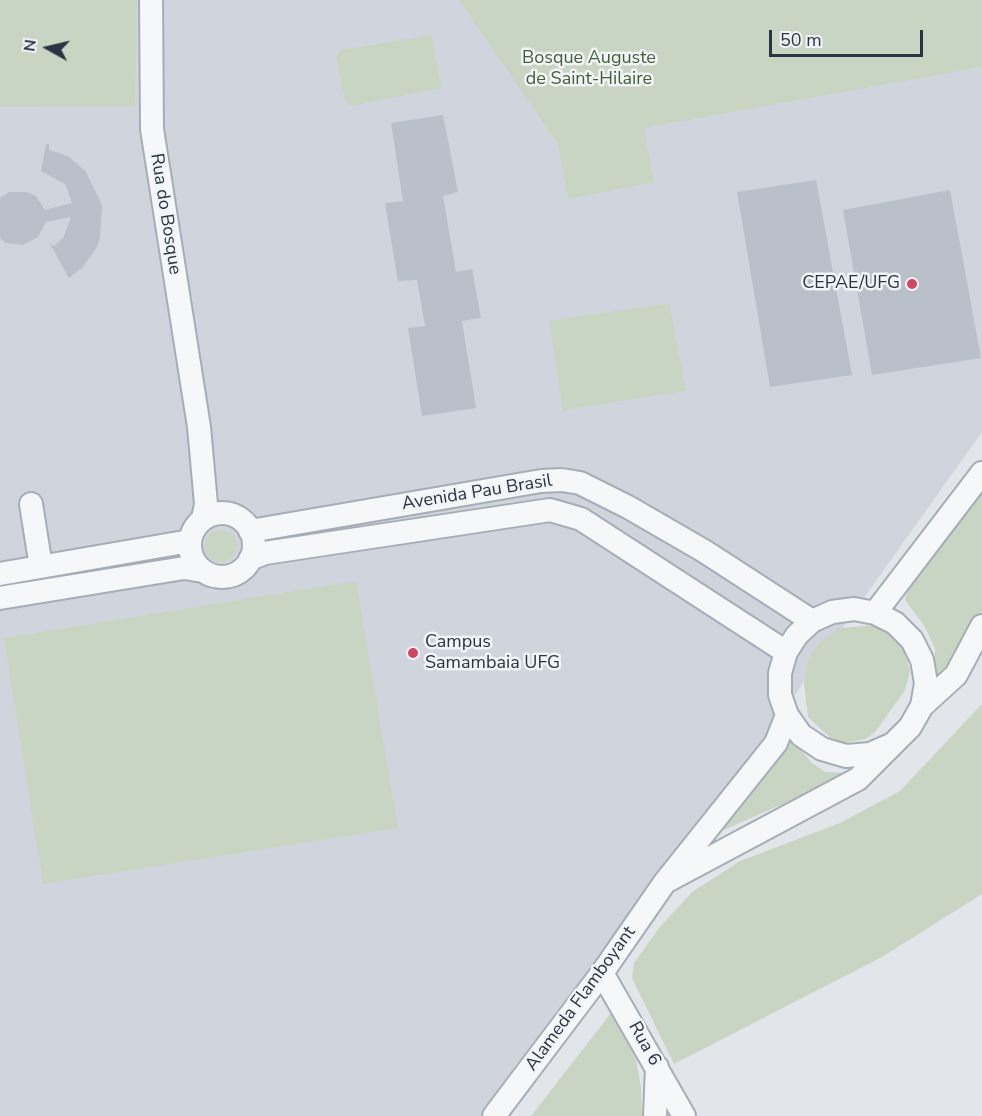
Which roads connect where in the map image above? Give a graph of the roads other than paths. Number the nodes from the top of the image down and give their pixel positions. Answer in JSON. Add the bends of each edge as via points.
{"nodes":[{"id":1,"x":151,"y":0,"type":"edge"},
{"id":2,"x":982,"y":473,"type":"edge"},
{"id":3,"x":31,"y":504,"type":"dead end"},
{"id":4,"x":213,"y":516,"type":"junction"},
{"id":5,"x":250,"y":531,"type":"junction"},
{"id":6,"x":190,"y":541,"type":"junction"},
{"id":7,"x":250,"y":559,"type":"junction"},
{"id":8,"x":41,"y":567,"type":"junction"},
{"id":9,"x":203,"y":571,"type":"junction"},
{"id":10,"x":0,"y":574,"type":"edge"},
{"id":11,"x":0,"y":598,"type":"edge"},
{"id":12,"x":875,"y":613,"type":"junction"},
{"id":13,"x":812,"y":621,"type":"junction"},
{"id":14,"x":982,"y":626,"type":"edge"},
{"id":15,"x":786,"y":652,"type":"junction"},
{"id":16,"x":922,"y":706,"type":"junction"},
{"id":17,"x":787,"y":716,"type":"junction"},
{"id":18,"x":893,"y":744,"type":"junction"},
{"id":19,"x":665,"y":882,"type":"junction"},
{"id":20,"x":602,"y":973,"type":"junction"},
{"id":21,"x":657,"y":1067,"type":"junction"},
{"id":22,"x":494,"y":1116,"type":"edge"},
{"id":23,"x":655,"y":1116,"type":"edge"},
{"id":24,"x":684,"y":1116,"type":"edge"}],
"edges":[{"from":1,"to":4,"type":"street","name":"Rua do Bosque","via":[[152,129]]},
{"from":2,"to":12,"type":"street"},
{"from":3,"to":8,"type":"street"},
{"from":4,"to":5,"type":"street","via":[[237,517]]},
{"from":4,"to":6,"type":"street","via":[[196,526]]},
{"from":5,"to":7,"type":"street"},
{"from":5,"to":13,"type":"street","name":"Avenida Pau Brasil","via":[[562,480],[580,483],[628,507]]},
{"from":6,"to":8,"type":"street"},
{"from":6,"to":9,"type":"street","via":[[192,558]]},
{"from":7,"to":9,"type":"street","via":[[230,576]]},
{"from":7,"to":15,"type":"street","name":"Avenida Pau Brasil","via":[[265,553],[550,510],[581,519]]},
{"from":8,"to":10,"type":"street"},
{"from":9,"to":11,"type":"street","via":[[184,568]]},
{"from":12,"to":13,"type":"street","via":[[843,610]]},
{"from":12,"to":16,"type":"street","via":[[896,623],[912,640],[922,660],[926,683]]},
{"from":13,"to":15,"type":"street"},
{"from":14,"to":16,"type":"street","via":[[956,675]]},
{"from":15,"to":17,"type":"street","via":[[780,673],[780,695]]},
{"from":16,"to":18,"type":"street","via":[[910,727]]},
{"from":17,"to":18,"type":"street","via":[[801,735],[822,749],[846,756],[870,754]]},
{"from":17,"to":19,"type":"street","name":"Alameda Flamboyant","via":[[776,743]]},
{"from":18,"to":19,"type":"street","name":"Alameda Flamboyant","via":[[858,778]]},
{"from":19,"to":20,"type":"street","name":"Alameda Flamboyant"},
{"from":20,"to":21,"type":"street","name":"Rua 6"},
{"from":20,"to":22,"type":"street","name":"Alameda Flamboyant"},
{"from":21,"to":23,"type":"street"},
{"from":21,"to":24,"type":"street","name":"Rua 6"}]}
